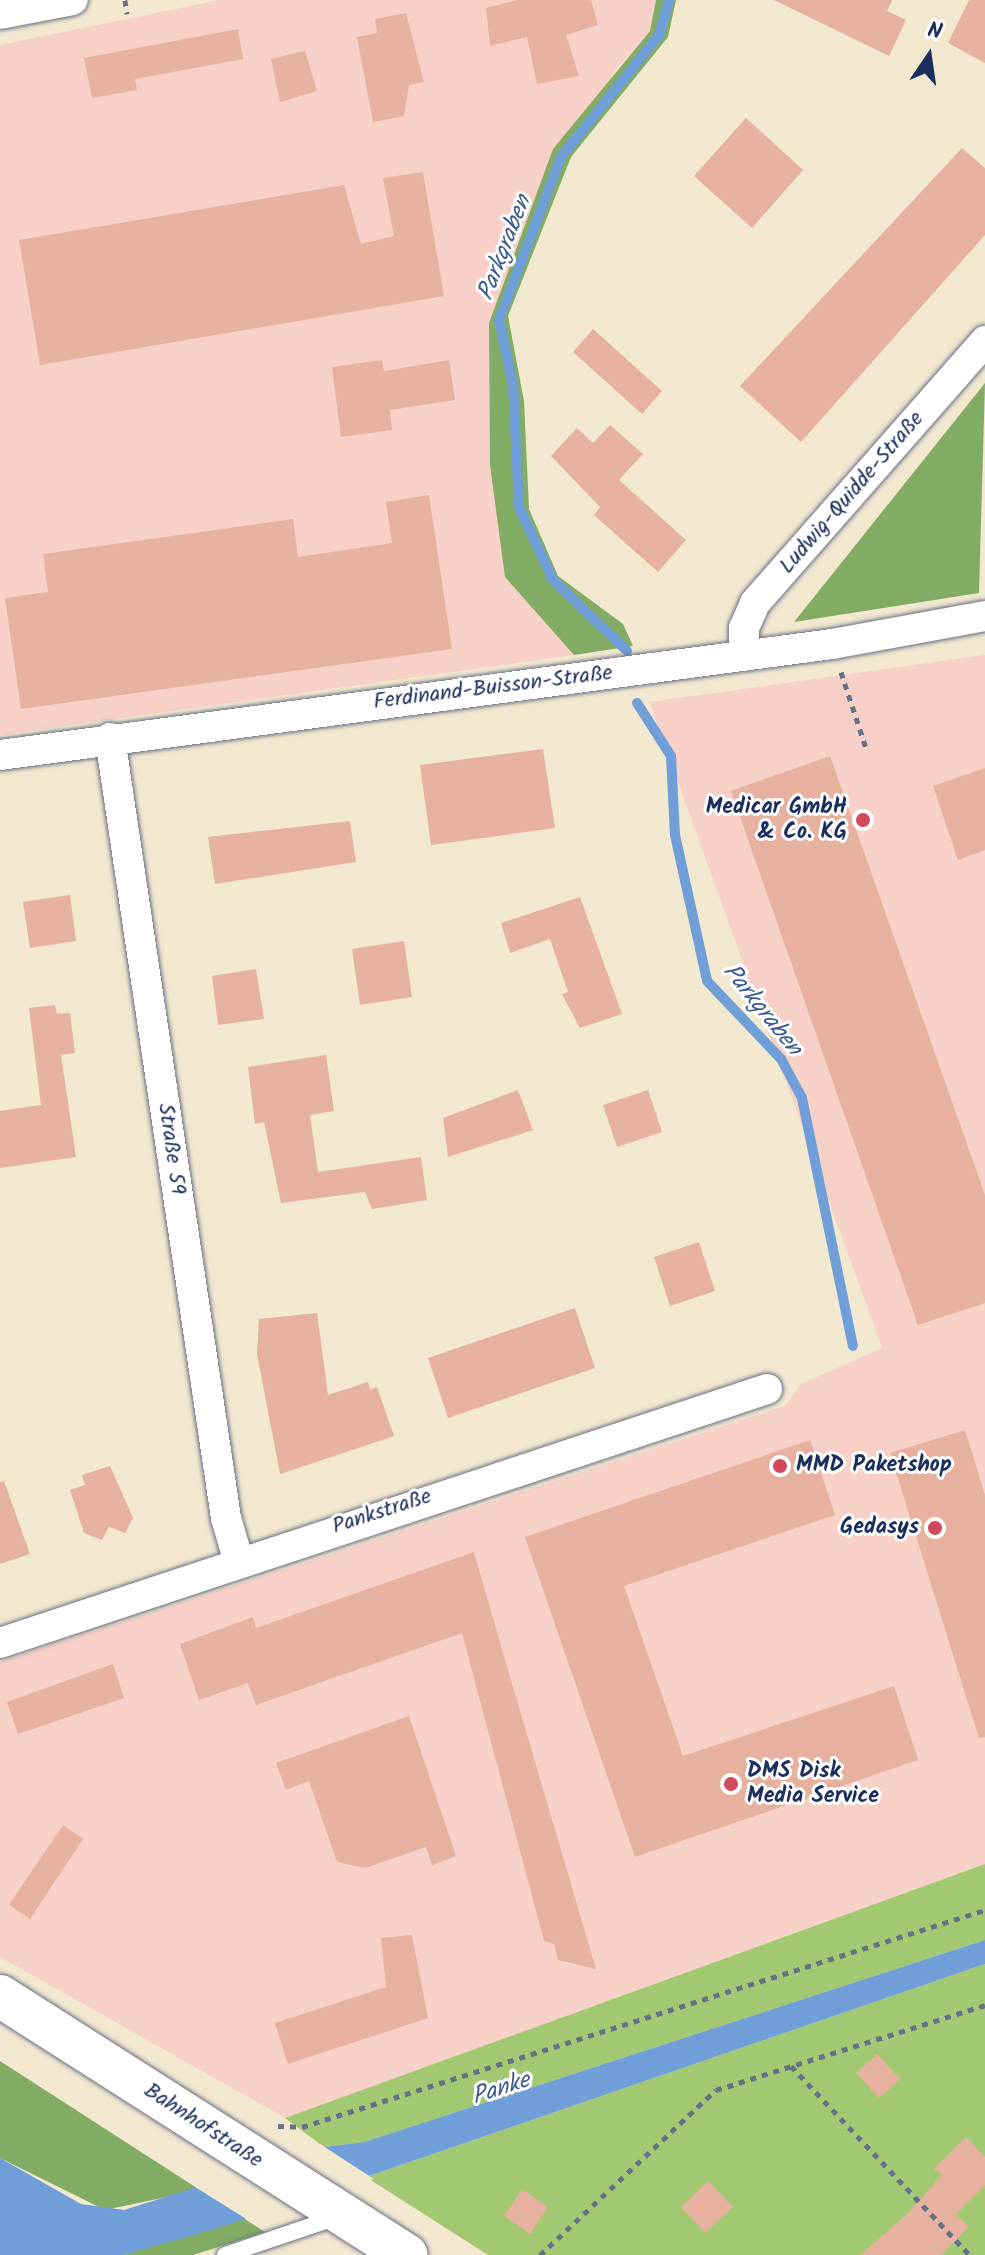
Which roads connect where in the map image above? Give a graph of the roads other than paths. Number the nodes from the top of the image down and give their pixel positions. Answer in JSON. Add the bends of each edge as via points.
{"nodes":[{"id":1,"x":73,"y":0,"type":"edge"},
{"id":2,"x":0,"y":14,"type":"edge"},
{"id":3,"x":985,"y":341,"type":"edge"},
{"id":4,"x":985,"y":616,"type":"edge"},
{"id":5,"x":744,"y":656,"type":"junction"},
{"id":6,"x":110,"y":738,"type":"junction"},
{"id":7,"x":0,"y":755,"type":"edge"},
{"id":8,"x":767,"y":1389,"type":"dead end"},
{"id":9,"x":238,"y":1559,"type":"junction"},
{"id":10,"x":0,"y":1643,"type":"edge"},
{"id":11,"x":0,"y":1996,"type":"edge"},
{"id":12,"x":337,"y":2212,"type":"junction"},
{"id":13,"x":225,"y":2255,"type":"edge"},
{"id":14,"x":406,"y":2255,"type":"edge"}],
"edges":[{"from":1,"to":2,"type":"street"},
{"from":3,"to":5,"type":"street","name":"Ludwig-Quidde-Straße","via":[[755,603],[744,628]]},
{"from":4,"to":5,"type":"street","name":"Ferdinand-Buisson-Straße"},
{"from":5,"to":6,"type":"street","name":"Ferdinand-Buisson-Straße"},
{"from":6,"to":7,"type":"street","name":"Ferdinand-Buisson-Straße"},
{"from":6,"to":9,"type":"street","name":"Straße 59","via":[[223,1503]]},
{"from":8,"to":9,"type":"street","name":"Pankstraße"},
{"from":9,"to":10,"type":"street","name":"Pankstraße"},
{"from":11,"to":12,"type":"main road","name":"Bahnhofstraße","via":[[258,2139]]},
{"from":12,"to":13,"type":"lane"},
{"from":12,"to":14,"type":"main road","name":"Bahnhofstraße"}]}
